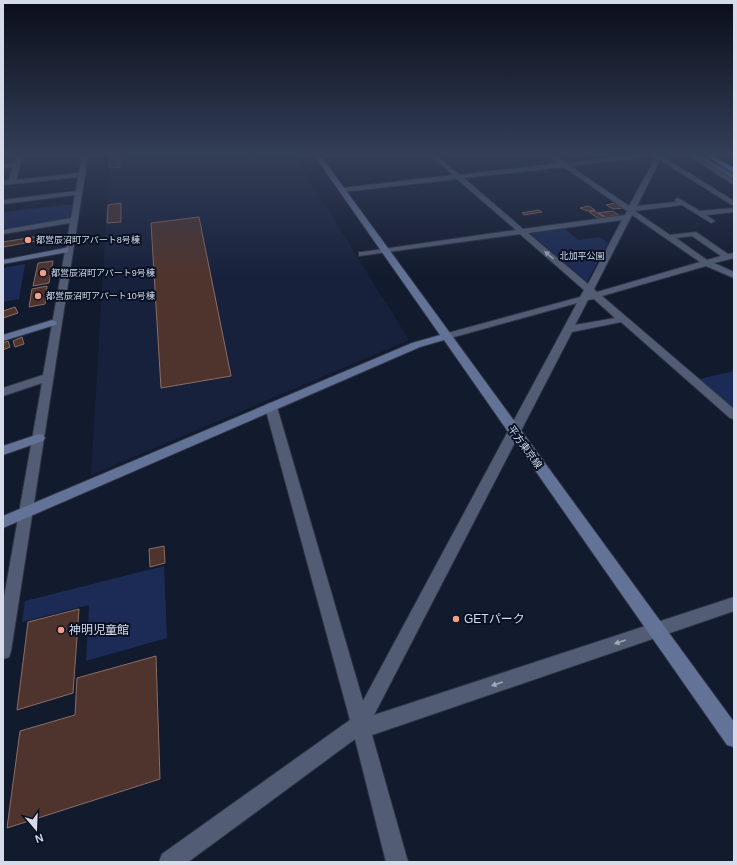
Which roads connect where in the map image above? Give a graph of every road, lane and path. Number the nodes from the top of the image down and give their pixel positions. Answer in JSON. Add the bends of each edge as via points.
{"nodes":[{"id":1,"x":60,"y":195,"type":"edge"},
{"id":2,"x":80,"y":195,"type":"edge"},
{"id":3,"x":347,"y":195,"type":"edge"},
{"id":4,"x":480,"y":195,"type":"edge"},
{"id":5,"x":607,"y":195,"type":"edge"},
{"id":6,"x":637,"y":195,"type":"edge"},
{"id":7,"x":721,"y":195,"type":"edge"},
{"id":8,"x":674,"y":197,"type":"dead end"},
{"id":9,"x":3,"y":202,"type":"edge"},
{"id":10,"x":684,"y":204,"type":"junction"},
{"id":11,"x":734,"y":204,"type":"edge"},
{"id":12,"x":734,"y":210,"type":"edge"},
{"id":13,"x":629,"y":212,"type":"junction"},
{"id":14,"x":699,"y":213,"type":"junction"},
{"id":15,"x":75,"y":220,"type":"junction"},
{"id":16,"x":711,"y":221,"type":"dead end"},
{"id":17,"x":3,"y":232,"type":"edge"},
{"id":18,"x":522,"y":232,"type":"junction"},
{"id":19,"x":669,"y":237,"type":"junction"},
{"id":20,"x":68,"y":250,"type":"junction"},
{"id":21,"x":386,"y":251,"type":"junction"},
{"id":22,"x":362,"y":254,"type":"dead end"},
{"id":23,"x":730,"y":256,"type":"edge"},
{"id":24,"x":3,"y":262,"type":"edge"},
{"id":25,"x":706,"y":264,"type":"junction"},
{"id":26,"x":734,"y":276,"type":"edge"},
{"id":27,"x":589,"y":295,"type":"junction"},
{"id":28,"x":623,"y":319,"type":"junction"},
{"id":29,"x":55,"y":322,"type":"junction"},
{"id":30,"x":567,"y":330,"type":"junction"},
{"id":31,"x":446,"y":336,"type":"junction"},
{"id":32,"x":3,"y":338,"type":"edge"},
{"id":33,"x":49,"y":377,"type":"junction"},
{"id":34,"x":3,"y":392,"type":"edge"},
{"id":35,"x":271,"y":407,"type":"junction"},
{"id":36,"x":734,"y":415,"type":"edge"},
{"id":37,"x":514,"y":432,"type":"junction"},
{"id":38,"x":39,"y":438,"type":"junction"},
{"id":39,"x":3,"y":451,"type":"edge"},
{"id":40,"x":26,"y":512,"type":"junction"},
{"id":41,"x":3,"y":522,"type":"edge"},
{"id":42,"x":734,"y":604,"type":"edge"},
{"id":43,"x":657,"y":629,"type":"junction"},
{"id":44,"x":3,"y":651,"type":"edge"},
{"id":45,"x":360,"y":727,"type":"junction"},
{"id":46,"x":734,"y":738,"type":"edge"},
{"id":47,"x":170,"y":862,"type":"edge"},
{"id":48,"x":397,"y":862,"type":"edge"}],
"edges":[{"from":1,"to":9,"type":"street"},
{"from":2,"to":15,"type":"street"},
{"from":3,"to":21,"type":"main road","name":"平方東京線"},
{"from":4,"to":18,"type":"street"},
{"from":5,"to":13,"type":"street"},
{"from":6,"to":13,"type":"street"},
{"from":7,"to":11,"type":"street"},
{"from":8,"to":10,"type":"street"},
{"from":10,"to":13,"type":"street"},
{"from":10,"to":14,"type":"street"},
{"from":12,"to":14,"type":"street"},
{"from":13,"to":18,"type":"street"},
{"from":13,"to":19,"type":"street"},
{"from":13,"to":27,"type":"street"},
{"from":14,"to":16,"type":"street"},
{"from":15,"to":17,"type":"street"},
{"from":15,"to":20,"type":"street"},
{"from":18,"to":21,"type":"street"},
{"from":27,"to":18,"type":"street","one_way":true},
{"from":19,"to":23,"type":"street","via":[[693,234]]},
{"from":19,"to":25,"type":"street"},
{"from":20,"to":24,"type":"main road"},
{"from":20,"to":29,"type":"street"},
{"from":21,"to":22,"type":"street"},
{"from":21,"to":31,"type":"main road","name":"平方東京線"},
{"from":23,"to":25,"type":"street"},
{"from":25,"to":26,"type":"street"},
{"from":25,"to":27,"type":"street"},
{"from":27,"to":28,"type":"street"},
{"from":27,"to":30,"type":"street"},
{"from":27,"to":31,"type":"street"},
{"from":28,"to":30,"type":"street"},
{"from":28,"to":36,"type":"street"},
{"from":29,"to":32,"type":"main road"},
{"from":29,"to":33,"type":"street"},
{"from":30,"to":37,"type":"street"},
{"from":31,"to":35,"type":"main road","via":[[416,345]]},
{"from":31,"to":37,"type":"main road","name":"平方東京線"},
{"from":33,"to":34,"type":"street"},
{"from":33,"to":38,"type":"street"},
{"from":35,"to":40,"type":"main road"},
{"from":35,"to":45,"type":"street"},
{"from":37,"to":43,"type":"main road","name":"平方東京線"},
{"from":37,"to":45,"type":"street"},
{"from":38,"to":39,"type":"main road"},
{"from":38,"to":40,"type":"street"},
{"from":40,"to":41,"type":"main road"},
{"from":40,"to":44,"type":"street"},
{"from":42,"to":43,"type":"street"},
{"from":43,"to":45,"type":"street","one_way":true},
{"from":43,"to":46,"type":"main road","name":"平方東京線"},
{"from":45,"to":47,"type":"street"},
{"from":45,"to":48,"type":"street"}]}
